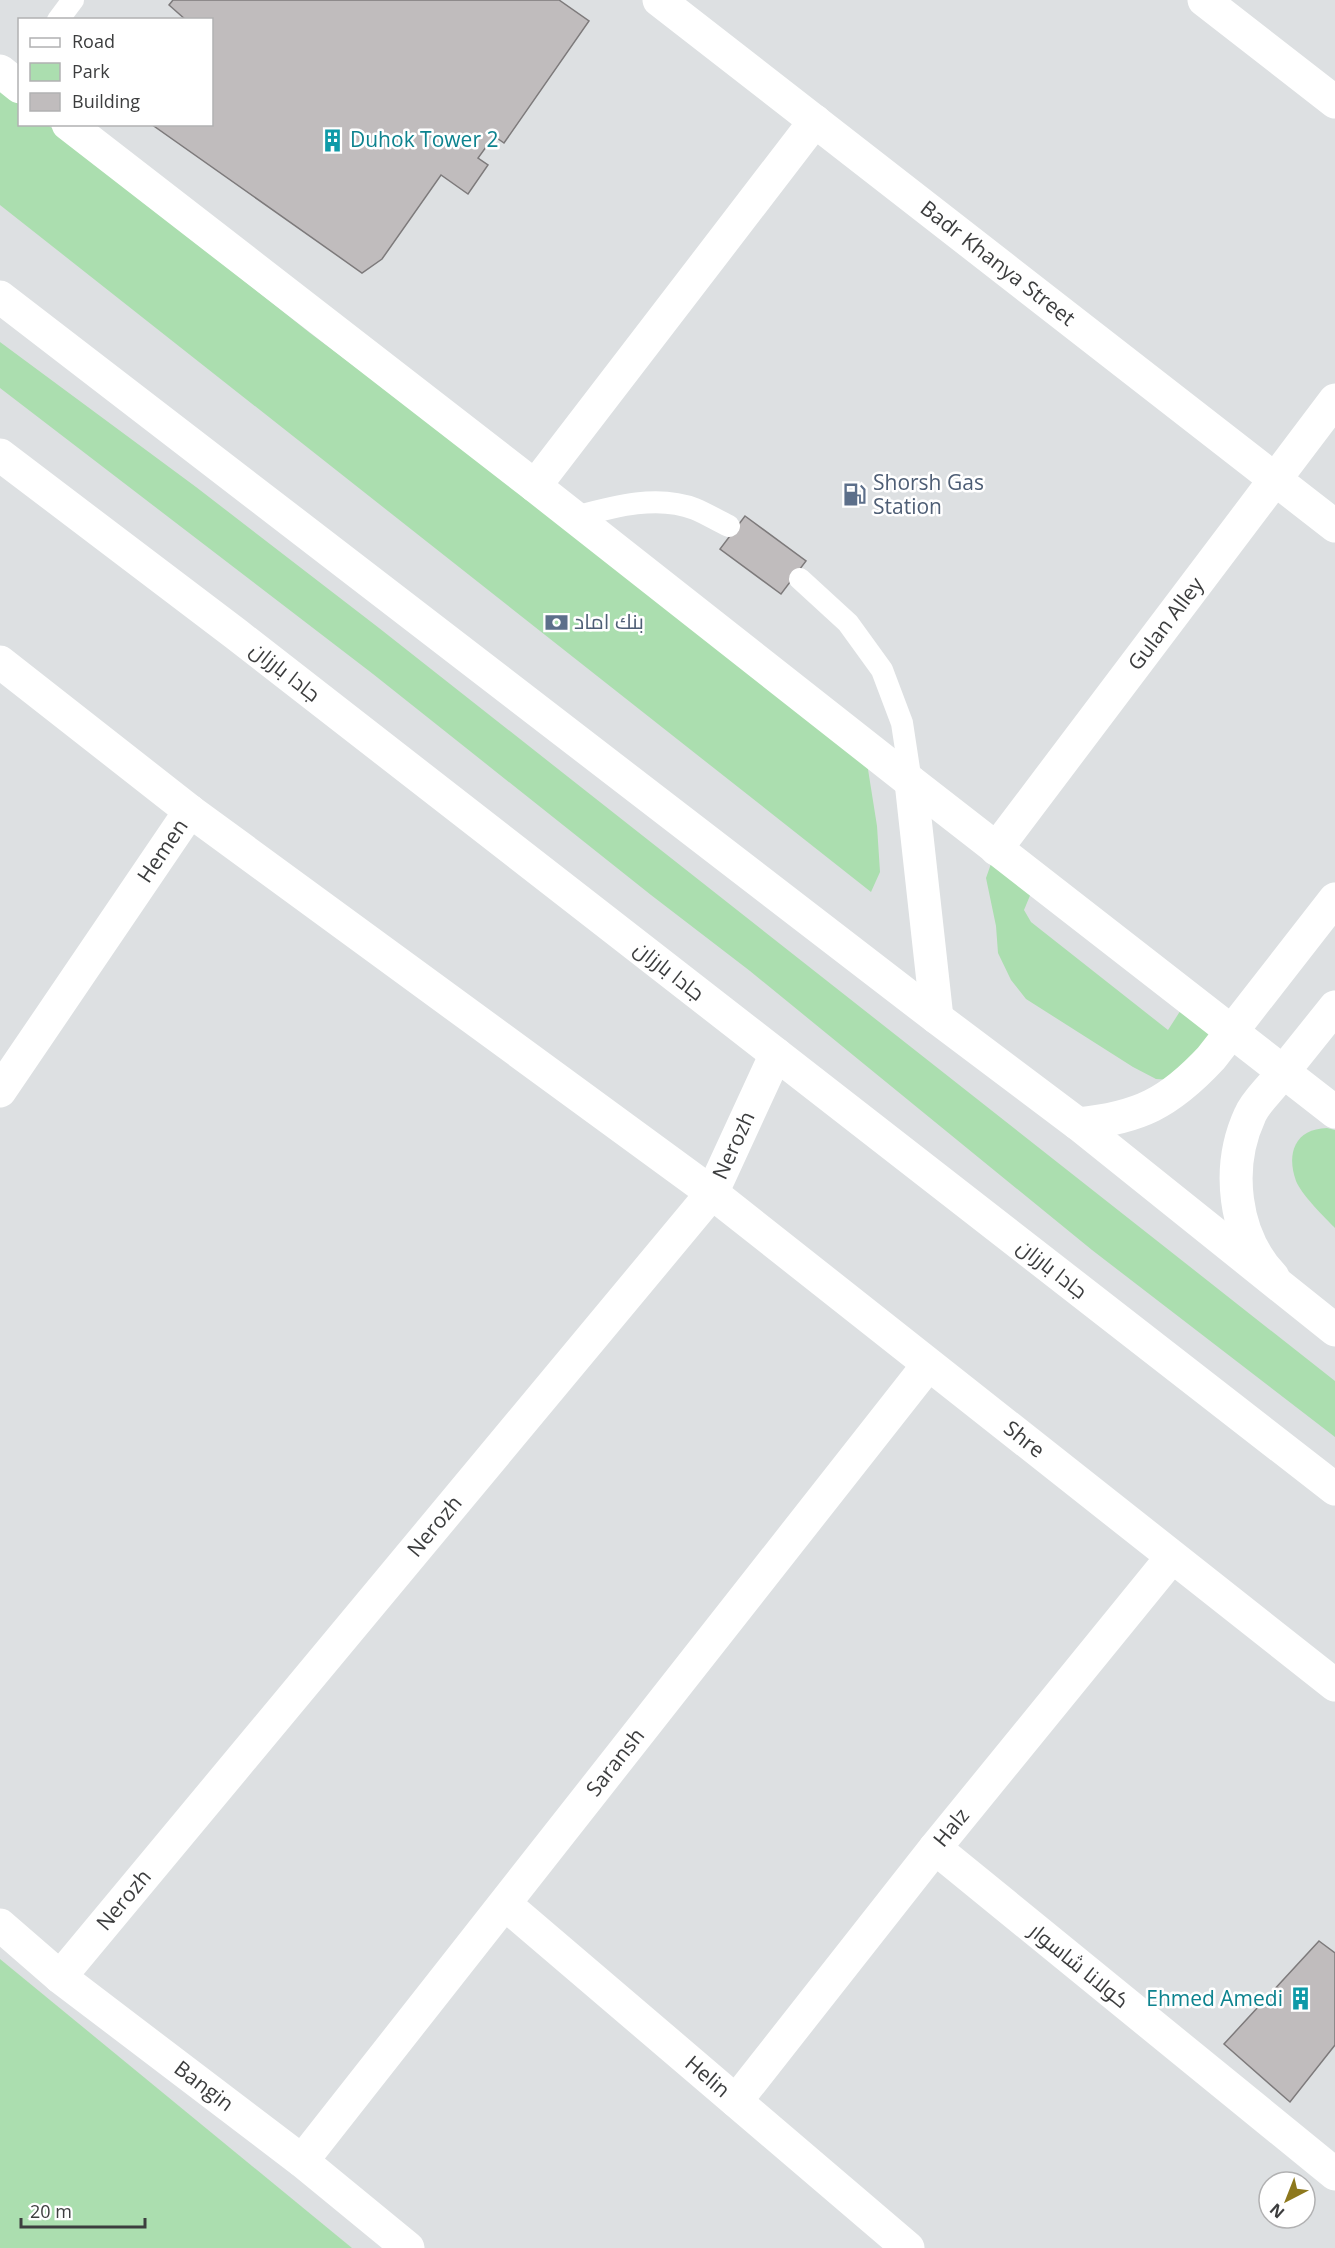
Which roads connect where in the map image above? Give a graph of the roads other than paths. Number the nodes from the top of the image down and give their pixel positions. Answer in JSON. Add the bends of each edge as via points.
{"nodes":[{"id":1,"x":73,"y":0,"type":"edge"},
{"id":2,"x":659,"y":0,"type":"edge"},
{"id":3,"x":1204,"y":0,"type":"edge"},
{"id":4,"x":60,"y":18,"type":"edge"},
{"id":5,"x":1335,"y":102,"type":"edge"},
{"id":6,"x":815,"y":121,"type":"junction"},
{"id":7,"x":71,"y":126,"type":"edge"},
{"id":8,"x":0,"y":297,"type":"edge"},
{"id":9,"x":1335,"y":400,"type":"edge"},
{"id":10,"x":0,"y":455,"type":"edge"},
{"id":11,"x":1275,"y":479,"type":"junction"},
{"id":12,"x":535,"y":486,"type":"junction"},
{"id":13,"x":575,"y":517,"type":"junction"},
{"id":14,"x":1335,"y":525,"type":"edge"},
{"id":15,"x":729,"y":526,"type":"dead end"},
{"id":16,"x":800,"y":579,"type":"dead end"},
{"id":17,"x":0,"y":662,"type":"edge"},
{"id":18,"x":910,"y":782,"type":"junction"},
{"id":19,"x":190,"y":811,"type":"junction"},
{"id":20,"x":996,"y":849,"type":"junction"},
{"id":21,"x":1335,"y":899,"type":"edge"},
{"id":22,"x":1335,"y":1007,"type":"edge"},
{"id":23,"x":937,"y":1018,"type":"junction"},
{"id":24,"x":1232,"y":1030,"type":"junction"},
{"id":25,"x":776,"y":1054,"type":"junction"},
{"id":26,"x":1283,"y":1072,"type":"junction"},
{"id":27,"x":0,"y":1091,"type":"edge"},
{"id":28,"x":1335,"y":1112,"type":"edge"},
{"id":29,"x":1078,"y":1124,"type":"junction"},
{"id":30,"x":712,"y":1193,"type":"junction"},
{"id":31,"x":1286,"y":1292,"type":"junction"},
{"id":32,"x":1335,"y":1330,"type":"edge"},
{"id":33,"x":928,"y":1365,"type":"junction"},
{"id":34,"x":1335,"y":1489,"type":"edge"},
{"id":35,"x":1172,"y":1557,"type":"junction"},
{"id":36,"x":1335,"y":1685,"type":"edge"},
{"id":37,"x":936,"y":1848,"type":"junction"},
{"id":38,"x":505,"y":1904,"type":"junction"},
{"id":39,"x":0,"y":1925,"type":"edge"},
{"id":40,"x":60,"y":1977,"type":"junction"},
{"id":41,"x":736,"y":2101,"type":"junction"},
{"id":42,"x":302,"y":2161,"type":"junction"},
{"id":43,"x":1335,"y":2174,"type":"edge"},
{"id":44,"x":408,"y":2248,"type":"edge"},
{"id":45,"x":908,"y":2248,"type":"edge"}],
"edges":[{"from":1,"to":4,"type":"lane"},
{"from":2,"to":6,"type":"main road","name":"Badr Khanya Street"},
{"from":3,"to":5,"type":"main road"},
{"from":6,"to":11,"type":"main road","name":"Badr Khanya Street"},
{"from":6,"to":12,"type":"main road"},
{"from":7,"to":12,"type":"main road"},
{"from":8,"to":23,"type":"main road"},
{"from":9,"to":11,"type":"main road","name":"Gulan Alley"},
{"from":10,"to":25,"type":"main road","name":"جادا بارزان"},
{"from":11,"to":14,"type":"main road","name":"Badr Khanya Street"},
{"from":11,"to":20,"type":"main road","name":"Gulan Alley"},
{"from":12,"to":13,"type":"main road"},
{"from":13,"to":15,"type":"lane","via":[[615,506],[658,503],[694,508]]},
{"from":13,"to":18,"type":"main road"},
{"from":16,"to":18,"type":"lane","via":[[848,623],[882,670],[902,723]]},
{"from":17,"to":19,"type":"main road","name":"Hemen"},
{"from":18,"to":20,"type":"main road"},
{"from":18,"to":23,"type":"main road"},
{"from":19,"to":27,"type":"main road","name":"Hemen"},
{"from":19,"to":30,"type":"main road","name":"Shre"},
{"from":20,"to":24,"type":"main road"},
{"from":21,"to":24,"type":"main road"},
{"from":22,"to":26,"type":"main road"},
{"from":23,"to":29,"type":"main road"},
{"from":24,"to":26,"type":"main road"},
{"from":24,"to":29,"type":"main road","via":[[1190,1080],[1165,1099],[1138,1113]]},
{"from":25,"to":30,"type":"main road","name":"Nerozh"},
{"from":25,"to":34,"type":"main road","name":"جادا بارزان"},
{"from":26,"to":28,"type":"main road"},
{"from":26,"to":31,"type":"main road","via":[[1251,1113],[1241,1138],[1236,1190],[1251,1246],[1266,1271]]},
{"from":29,"to":31,"type":"main road"},
{"from":30,"to":33,"type":"main road","name":"Shre"},
{"from":30,"to":40,"type":"main road","name":"Nerozh"},
{"from":31,"to":32,"type":"main road"},
{"from":33,"to":35,"type":"main road","name":"Shre"},
{"from":33,"to":38,"type":"main road","name":"Saransh"},
{"from":35,"to":36,"type":"main road","name":"Shre"},
{"from":35,"to":37,"type":"main road","name":"Halz"},
{"from":37,"to":41,"type":"main road","name":"Halz"},
{"from":37,"to":43,"type":"main road","name":"كولانا شاسوار"},
{"from":38,"to":41,"type":"main road","name":"Helin"},
{"from":38,"to":42,"type":"main road","name":"Saransh"},
{"from":39,"to":40,"type":"main road","name":"Bangin"},
{"from":40,"to":42,"type":"main road","name":"Bangin"},
{"from":41,"to":45,"type":"main road","name":"Helin"},
{"from":42,"to":44,"type":"main road","name":"Bangin"}]}
